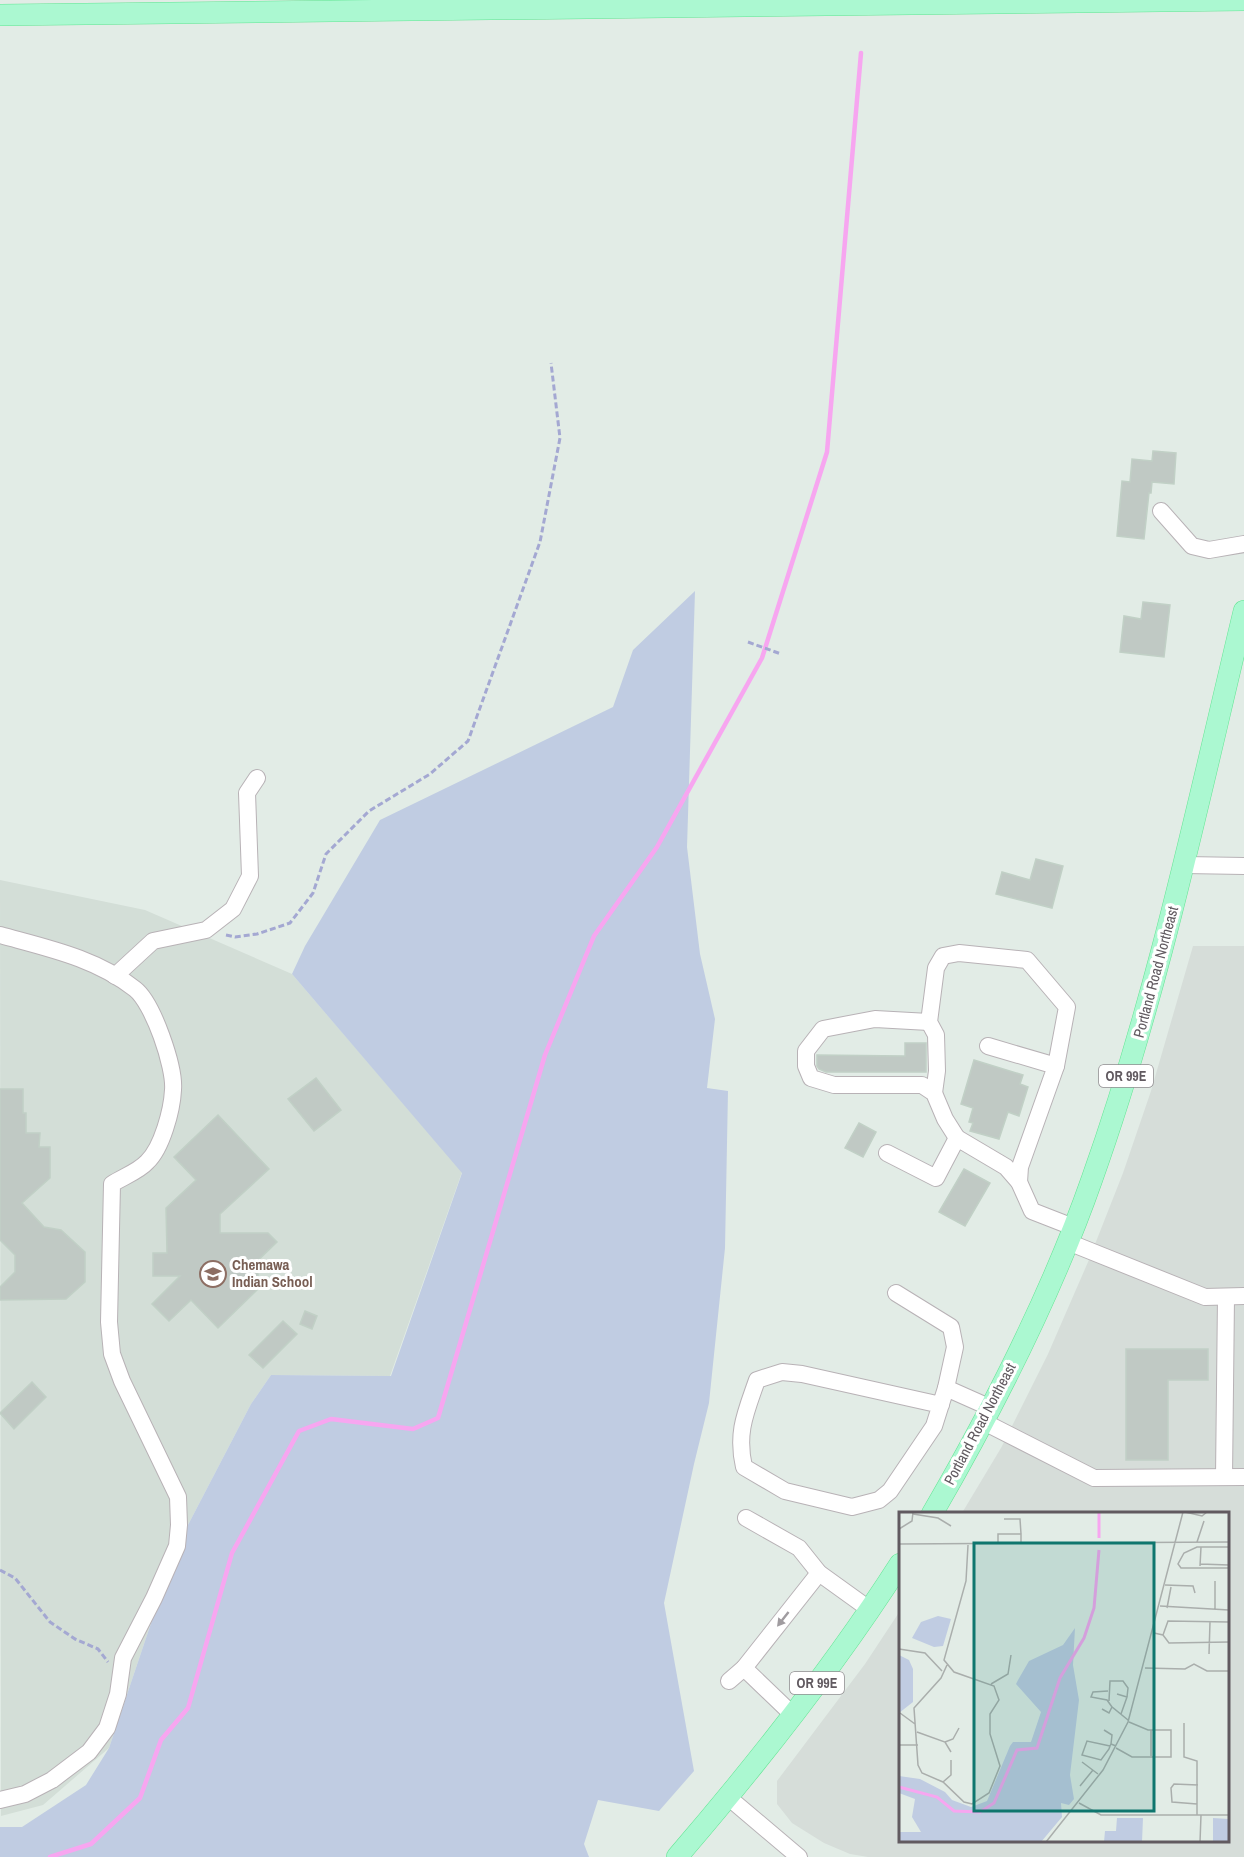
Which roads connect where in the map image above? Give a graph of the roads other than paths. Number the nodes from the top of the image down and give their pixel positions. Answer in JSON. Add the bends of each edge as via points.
{"nodes":[{"id":1,"x":1244,"y":0,"type":"edge"},
{"id":2,"x":323,"y":5,"type":"edge"},
{"id":3,"x":164,"y":6,"type":"edge"},
{"id":4,"x":0,"y":15,"type":"edge"},
{"id":5,"x":1161,"y":511,"type":"dead end"},
{"id":6,"x":1244,"y":544,"type":"edge"},
{"id":7,"x":1243,"y":618,"type":"edge"},
{"id":8,"x":257,"y":778,"type":"dead end"},
{"id":9,"x":1185,"y":865,"type":"junction"},
{"id":10,"x":1244,"y":866,"type":"edge"},
{"id":11,"x":0,"y":935,"type":"edge"},
{"id":12,"x":116,"y":976,"type":"junction"},
{"id":13,"x":929,"y":1022,"type":"junction"},
{"id":14,"x":988,"y":1046,"type":"dead end"},
{"id":15,"x":1056,"y":1066,"type":"junction"},
{"id":16,"x":934,"y":1093,"type":"junction"},
{"id":17,"x":957,"y":1138,"type":"junction"},
{"id":18,"x":887,"y":1153,"type":"dead end"},
{"id":19,"x":1019,"y":1182,"type":"junction"},
{"id":20,"x":1070,"y":1234,"type":"junction"},
{"id":21,"x":897,"y":1293,"type":"dead end"},
{"id":22,"x":1244,"y":1296,"type":"edge"},
{"id":23,"x":1226,"y":1297,"type":"junction"},
{"id":24,"x":946,"y":1388,"type":"junction"},
{"id":25,"x":941,"y":1405,"type":"junction"},
{"id":26,"x":987,"y":1415,"type":"junction"},
{"id":27,"x":1224,"y":1477,"type":"junction"},
{"id":28,"x":1244,"y":1477,"type":"edge"},
{"id":29,"x":933,"y":1512,"type":"edge"},
{"id":30,"x":746,"y":1518,"type":"dead end"},
{"id":31,"x":899,"y":1565,"type":"edge"},
{"id":32,"x":819,"y":1573,"type":"junction"},
{"id":33,"x":869,"y":1609,"type":"junction"},
{"id":34,"x":744,"y":1668,"type":"junction"},
{"id":35,"x":729,"y":1681,"type":"dead end"},
{"id":36,"x":793,"y":1715,"type":"junction"},
{"id":37,"x":728,"y":1797,"type":"junction"},
{"id":38,"x":0,"y":1800,"type":"edge"},
{"id":39,"x":677,"y":1857,"type":"edge"},
{"id":40,"x":799,"y":1857,"type":"edge"}],
"edges":[{"from":1,"to":2,"type":"main road"},
{"from":2,"to":3,"type":"main road"},
{"from":3,"to":4,"type":"main road"},
{"from":5,"to":6,"type":"street","via":[[1192,546],[1209,550]]},
{"from":7,"to":9,"type":"main road","name":"Portland Road Northeast","number":"OR 99E"},
{"from":8,"to":12,"type":"street","via":[[247,793],[250,876],[233,909],[206,930],[153,941]]},
{"from":9,"to":10,"type":"street"},
{"from":9,"to":20,"type":"main road","name":"Portland Road Northeast","number":"OR 99E","via":[[1144,1019]]},
{"from":11,"to":12,"type":"street","via":[[78,956]]},
{"from":12,"to":38,"type":"street","via":[[137,990],[148,1005],[163,1039],[174,1088],[165,1131],[148,1162],[112,1184],[109,1322],[112,1354],[122,1380],[178,1497],[177,1546],[123,1658],[118,1694],[107,1728],[88,1752],[52,1780],[24,1794]]},
{"from":13,"to":15,"type":"street","via":[[936,968],[943,956],[959,953],[1027,960],[1067,1007]]},
{"from":13,"to":16,"type":"street","via":[[936,1035]]},
{"from":13,"to":16,"type":"street","via":[[875,1019],[823,1029],[806,1051],[806,1066],[811,1078],[834,1086],[922,1085]]},
{"from":14,"to":15,"type":"street"},
{"from":15,"to":19,"type":"street","via":[[1020,1167]]},
{"from":16,"to":17,"type":"street"},
{"from":17,"to":18,"type":"street","via":[[936,1178]]},
{"from":17,"to":19,"type":"street","via":[[1006,1167]]},
{"from":19,"to":20,"type":"street","via":[[1032,1211]]},
{"from":20,"to":23,"type":"street","via":[[1205,1297]]},
{"from":20,"to":26,"type":"main road","name":"Portland Road Northeast","number":"OR 99E","via":[[1032,1325]]},
{"from":21,"to":24,"type":"street","via":[[951,1327],[956,1347]]},
{"from":22,"to":23,"type":"street"},
{"from":23,"to":27,"type":"street"},
{"from":24,"to":25,"type":"street"},
{"from":24,"to":26,"type":"street"},
{"from":25,"to":25,"type":"street","via":[[934,1426],[890,1491],[879,1500],[852,1508],[785,1491],[744,1467],[740,1448],[743,1419],[758,1380],[782,1372]]},
{"from":26,"to":27,"type":"street","via":[[1094,1478]]},
{"from":26,"to":29,"type":"main road","name":"Portland Road Northeast","number":"OR 99E"},
{"from":27,"to":28,"type":"street"},
{"from":30,"to":32,"type":"street","via":[[799,1548]]},
{"from":31,"to":33,"type":"main road","number":"OR 99E"},
{"from":32,"to":33,"type":"street"},
{"from":32,"to":34,"type":"street","one_way":true},
{"from":33,"to":36,"type":"main road","number":"OR 99E"},
{"from":34,"to":35,"type":"street"},
{"from":34,"to":36,"type":"street"},
{"from":36,"to":37,"type":"main road","number":"OR 99E"},
{"from":37,"to":39,"type":"main road","number":"OR 99E"},
{"from":37,"to":40,"type":"street"}]}
